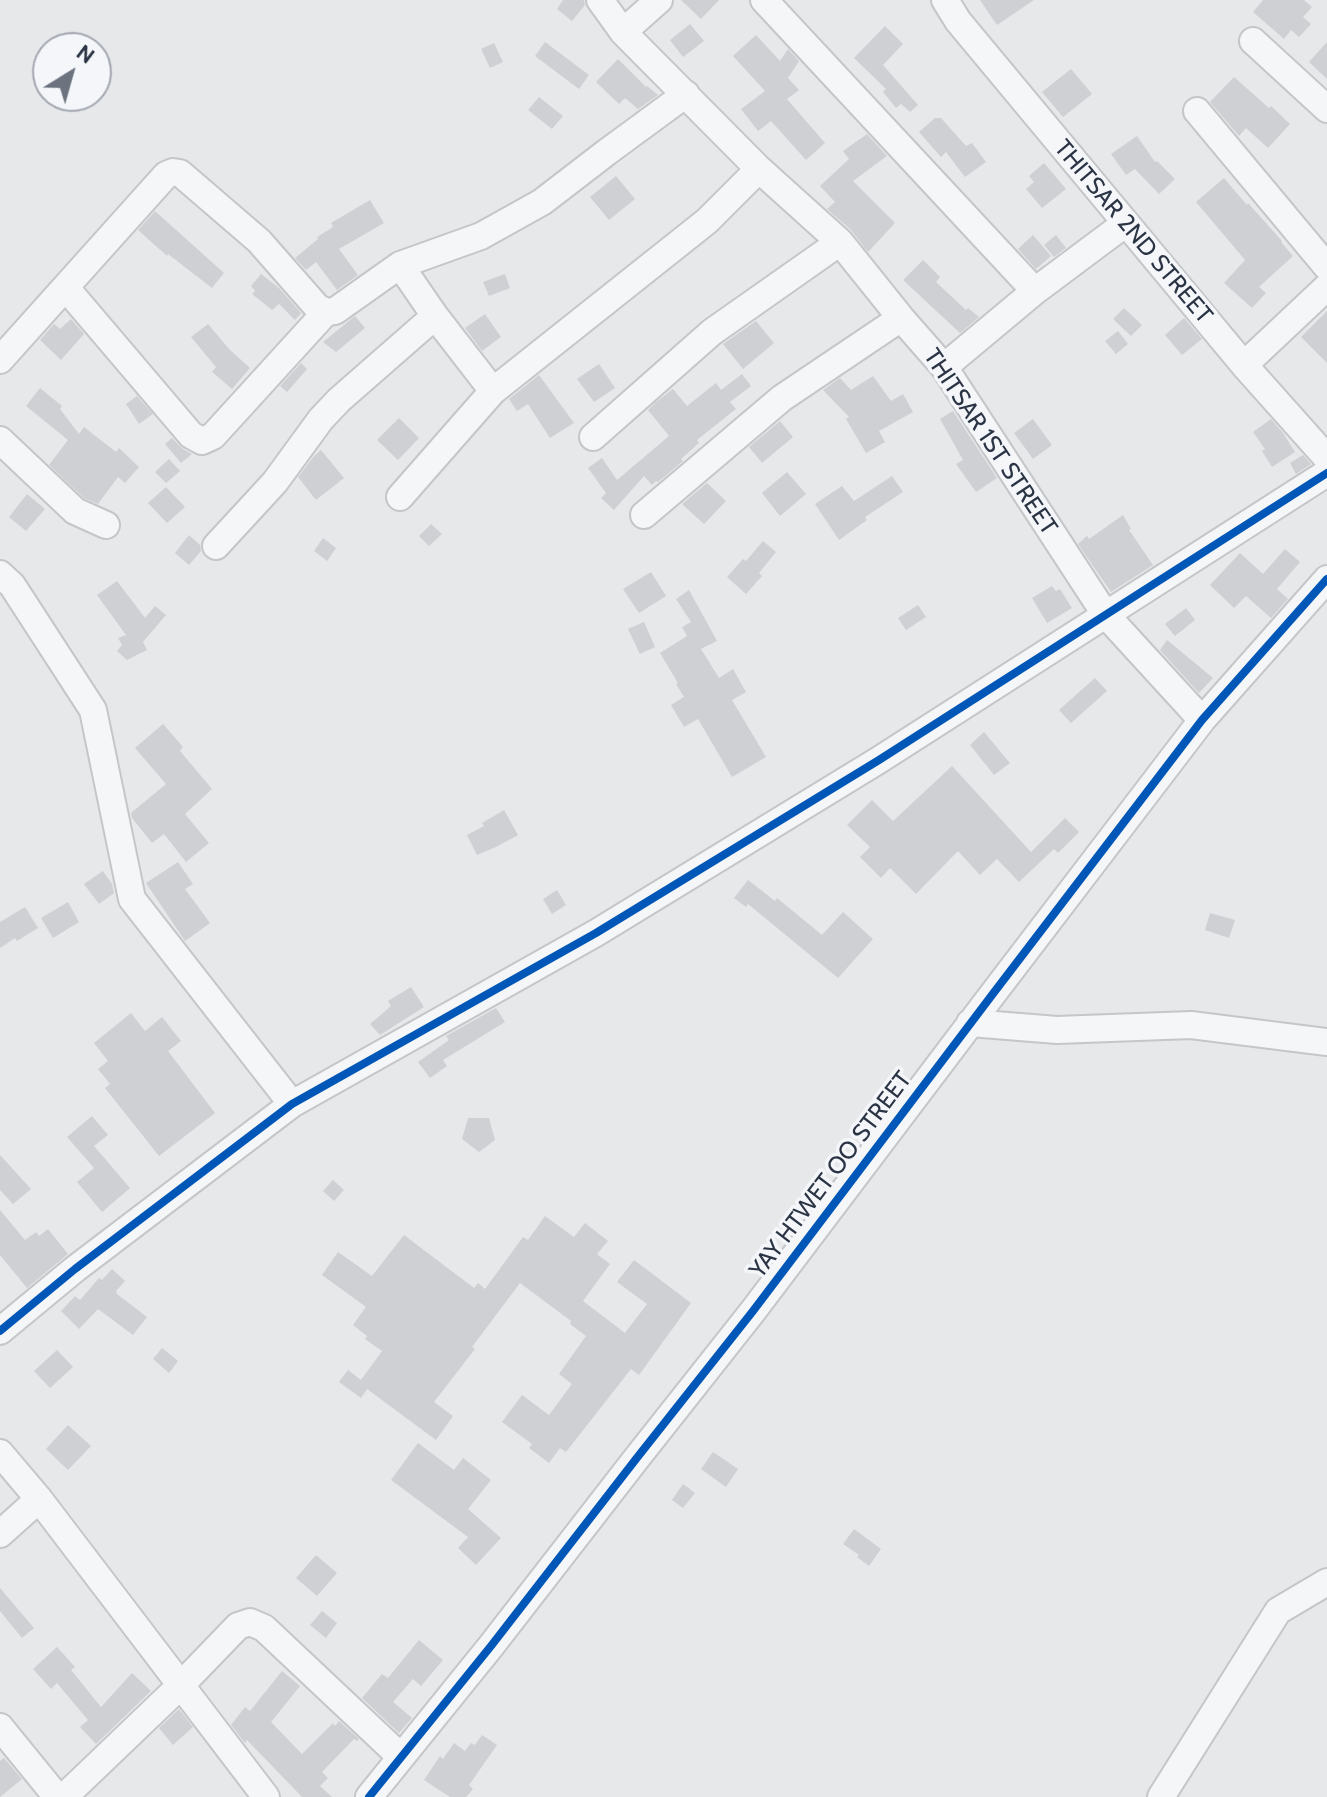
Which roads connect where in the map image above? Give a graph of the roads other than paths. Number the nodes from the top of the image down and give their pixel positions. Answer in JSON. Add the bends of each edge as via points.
{"nodes":[{"id":1,"x":600,"y":0,"type":"edge"},
{"id":2,"x":659,"y":0,"type":"edge"},
{"id":3,"x":764,"y":0,"type":"edge"},
{"id":4,"x":945,"y":0,"type":"edge"},
{"id":5,"x":623,"y":32,"type":"junction"},
{"id":6,"x":1253,"y":41,"type":"dead end"},
{"id":7,"x":686,"y":94,"type":"junction"},
{"id":8,"x":1327,"y":109,"type":"edge"},
{"id":9,"x":1197,"y":111,"type":"dead end"},
{"id":10,"x":759,"y":169,"type":"junction"},
{"id":11,"x":1126,"y":223,"type":"junction"},
{"id":12,"x":840,"y":242,"type":"junction"},
{"id":13,"x":400,"y":265,"type":"junction"},
{"id":14,"x":1327,"y":267,"type":"edge"},
{"id":15,"x":1327,"y":287,"type":"edge"},
{"id":16,"x":66,"y":288,"type":"junction"},
{"id":17,"x":1035,"y":291,"type":"junction"},
{"id":18,"x":326,"y":312,"type":"junction"},
{"id":19,"x":435,"y":316,"type":"junction"},
{"id":20,"x":901,"y":318,"type":"junction"},
{"id":21,"x":0,"y":360,"type":"edge"},
{"id":22,"x":1244,"y":365,"type":"junction"},
{"id":23,"x":944,"y":367,"type":"junction"},
{"id":24,"x":493,"y":391,"type":"junction"},
{"id":25,"x":593,"y":437,"type":"dead end"},
{"id":26,"x":0,"y":440,"type":"edge"},
{"id":27,"x":1327,"y":458,"type":"edge"},
{"id":28,"x":1327,"y":473,"type":"edge"},
{"id":29,"x":400,"y":497,"type":"dead end"},
{"id":30,"x":644,"y":515,"type":"dead end"},
{"id":31,"x":106,"y":525,"type":"dead end"},
{"id":32,"x":216,"y":546,"type":"dead end"},
{"id":33,"x":0,"y":574,"type":"edge"},
{"id":34,"x":1327,"y":579,"type":"edge"},
{"id":35,"x":1105,"y":614,"type":"junction"},
{"id":36,"x":1202,"y":720,"type":"junction"},
{"id":37,"x":970,"y":1023,"type":"junction"},
{"id":38,"x":1327,"y":1042,"type":"edge"},
{"id":39,"x":292,"y":1104,"type":"junction"},
{"id":40,"x":0,"y":1331,"type":"edge"},
{"id":41,"x":0,"y":1453,"type":"edge"},
{"id":42,"x":39,"y":1499,"type":"junction"},
{"id":43,"x":0,"y":1534,"type":"edge"},
{"id":44,"x":1327,"y":1582,"type":"edge"},
{"id":45,"x":181,"y":1685,"type":"junction"},
{"id":46,"x":0,"y":1727,"type":"edge"},
{"id":47,"x":401,"y":1757,"type":"junction"},
{"id":48,"x":57,"y":1797,"type":"edge"},
{"id":49,"x":64,"y":1797,"type":"edge"},
{"id":50,"x":266,"y":1797,"type":"edge"},
{"id":51,"x":369,"y":1797,"type":"edge"},
{"id":52,"x":1161,"y":1797,"type":"edge"}],
"edges":[{"from":1,"to":5,"type":"street","name":"THITSAR 1ST STREET"},
{"from":2,"to":5,"type":"street"},
{"from":3,"to":17,"type":"street"},
{"from":4,"to":11,"type":"street","name":"THITSAR 2ND STREET"},
{"from":5,"to":7,"type":"street","name":"THITSAR 1ST STREET"},
{"from":6,"to":8,"type":"street"},
{"from":7,"to":10,"type":"street","name":"THITSAR 1ST STREET"},
{"from":7,"to":13,"type":"street","via":[[542,202],[481,236]]},
{"from":9,"to":14,"type":"street"},
{"from":10,"to":12,"type":"street","name":"THITSAR 1ST STREET"},
{"from":10,"to":24,"type":"street","via":[[707,221]]},
{"from":11,"to":17,"type":"street"},
{"from":11,"to":22,"type":"street","name":"THITSAR 2ND STREET"},
{"from":12,"to":20,"type":"street","name":"THITSAR 1ST STREET"},
{"from":12,"to":25,"type":"street","via":[[712,332]]},
{"from":13,"to":18,"type":"street"},
{"from":13,"to":19,"type":"street"},
{"from":15,"to":22,"type":"street"},
{"from":16,"to":18,"type":"street","via":[[173,172],[259,241]]},
{"from":16,"to":18,"type":"street","via":[[191,435],[202,441],[213,436]]},
{"from":16,"to":21,"type":"street"},
{"from":17,"to":23,"type":"street"},
{"from":19,"to":24,"type":"street"},
{"from":19,"to":32,"type":"street","via":[[339,400]]},
{"from":20,"to":23,"type":"street","name":"THITSAR 1ST STREET"},
{"from":20,"to":30,"type":"street","via":[[782,398]]},
{"from":22,"to":27,"type":"street","name":"THITSAR 2ND STREET"},
{"from":23,"to":35,"type":"street","name":"THITSAR 1ST STREET"},
{"from":24,"to":29,"type":"street"},
{"from":26,"to":31,"type":"street","via":[[75,511]]},
{"from":28,"to":35,"type":"street"},
{"from":33,"to":39,"type":"street","via":[[93,710],[132,899]]},
{"from":34,"to":36,"type":"street","name":"YAY HTWET OO STREET"},
{"from":35,"to":36,"type":"street","name":"THITSAR 1ST STREET"},
{"from":35,"to":39,"type":"street","via":[[596,933]]},
{"from":36,"to":37,"type":"street","name":"YAY HTWET OO STREET"},
{"from":37,"to":38,"type":"street","via":[[1057,1030],[1191,1025]]},
{"from":37,"to":47,"type":"street","name":"YAY HTWET OO STREET","via":[[753,1311]]},
{"from":39,"to":40,"type":"street"},
{"from":41,"to":42,"type":"street"},
{"from":42,"to":43,"type":"street"},
{"from":42,"to":45,"type":"street"},
{"from":44,"to":52,"type":"street","via":[[1278,1611]]},
{"from":45,"to":47,"type":"street","via":[[238,1626],[250,1622],[264,1628]]},
{"from":45,"to":49,"type":"street"},
{"from":45,"to":50,"type":"street"},
{"from":46,"to":48,"type":"street"},
{"from":47,"to":51,"type":"street","name":"YAY HTWET OO STREET"}]}
